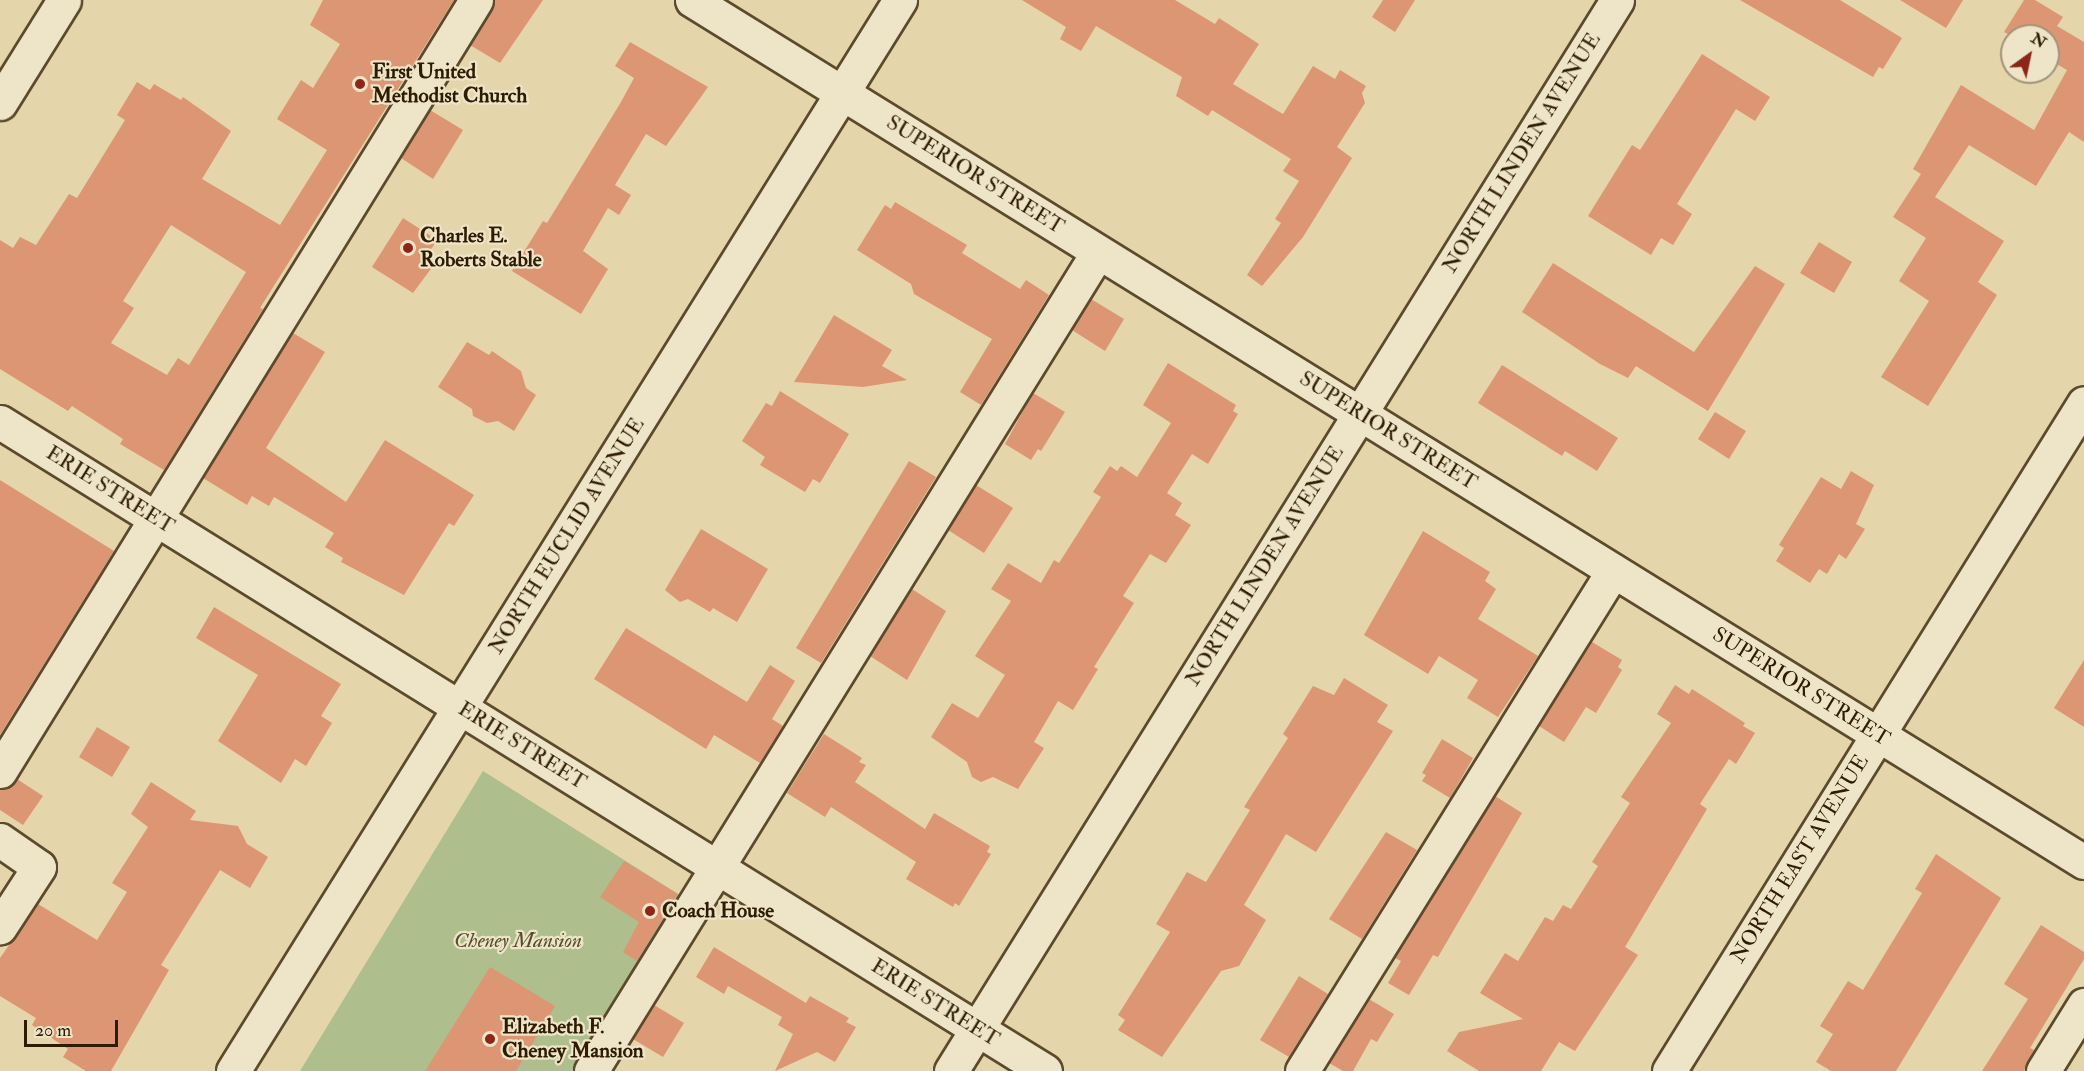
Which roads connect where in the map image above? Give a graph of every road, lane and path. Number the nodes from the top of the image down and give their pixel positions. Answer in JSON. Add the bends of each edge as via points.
{"nodes":[{"id":1,"x":64,"y":0,"type":"edge"},
{"id":2,"x":476,"y":0,"type":"edge"},
{"id":3,"x":692,"y":0,"type":"edge"},
{"id":4,"x":900,"y":0,"type":"edge"},
{"id":5,"x":1617,"y":0,"type":"edge"},
{"id":6,"x":842,"y":93,"type":"junction"},
{"id":7,"x":0,"y":103,"type":"edge"},
{"id":8,"x":1098,"y":252,"type":"junction"},
{"id":9,"x":2084,"y":402,"type":"edge"},
{"id":10,"x":1360,"y":414,"type":"junction"},
{"id":11,"x":0,"y":422,"type":"edge"},
{"id":12,"x":156,"y":518,"type":"junction"},
{"id":13,"x":1613,"y":571,"type":"junction"},
{"id":14,"x":459,"y":708,"type":"junction"},
{"id":15,"x":1877,"y":734,"type":"junction"},
{"id":16,"x":0,"y":771,"type":"edge"},
{"id":17,"x":0,"y":840,"type":"edge"},
{"id":18,"x":2084,"y":862,"type":"edge"},
{"id":19,"x":717,"y":867,"type":"junction"},
{"id":20,"x":0,"y":927,"type":"edge"},
{"id":21,"x":2084,"y":1005,"type":"edge"},
{"id":22,"x":977,"y":1029,"type":"junction"},
{"id":23,"x":233,"y":1071,"type":"edge"},
{"id":24,"x":591,"y":1071,"type":"edge"},
{"id":25,"x":951,"y":1071,"type":"edge"},
{"id":26,"x":1045,"y":1071,"type":"edge"},
{"id":27,"x":1302,"y":1071,"type":"edge"},
{"id":28,"x":1669,"y":1071,"type":"edge"},
{"id":29,"x":2043,"y":1071,"type":"edge"}],
"edges":[{"from":1,"to":7,"type":"street"},
{"from":2,"to":12,"type":"street"},
{"from":3,"to":6,"type":"street","name":"SUPERIOR STREET"},
{"from":4,"to":6,"type":"street","name":"NORTH EUCLID AVENUE"},
{"from":5,"to":10,"type":"street","name":"NORTH LINDEN AVENUE"},
{"from":6,"to":8,"type":"street","name":"SUPERIOR STREET"},
{"from":6,"to":14,"type":"street","name":"NORTH EUCLID AVENUE"},
{"from":8,"to":10,"type":"street","name":"SUPERIOR STREET"},
{"from":8,"to":19,"type":"street"},
{"from":9,"to":15,"type":"street","name":"NORTH EAST AVENUE"},
{"from":10,"to":13,"type":"street","name":"SUPERIOR STREET"},
{"from":10,"to":22,"type":"street","name":"NORTH LINDEN AVENUE"},
{"from":11,"to":12,"type":"street","name":"ERIE STREET"},
{"from":12,"to":14,"type":"street","name":"ERIE STREET"},
{"from":12,"to":16,"type":"street"},
{"from":13,"to":15,"type":"street","name":"SUPERIOR STREET"},
{"from":13,"to":27,"type":"street"},
{"from":14,"to":19,"type":"street","name":"ERIE STREET"},
{"from":14,"to":23,"type":"street","name":"NORTH EUCLID AVENUE"},
{"from":15,"to":18,"type":"street","name":"SUPERIOR STREET"},
{"from":15,"to":28,"type":"street","name":"NORTH EAST AVENUE"},
{"from":17,"to":20,"type":"street","via":[[39,867]]},
{"from":19,"to":22,"type":"street","name":"ERIE STREET"},
{"from":19,"to":24,"type":"street"},
{"from":21,"to":29,"type":"street"},
{"from":22,"to":25,"type":"street","name":"NORTH LINDEN AVENUE"},
{"from":22,"to":26,"type":"street","name":"ERIE STREET"}]}
